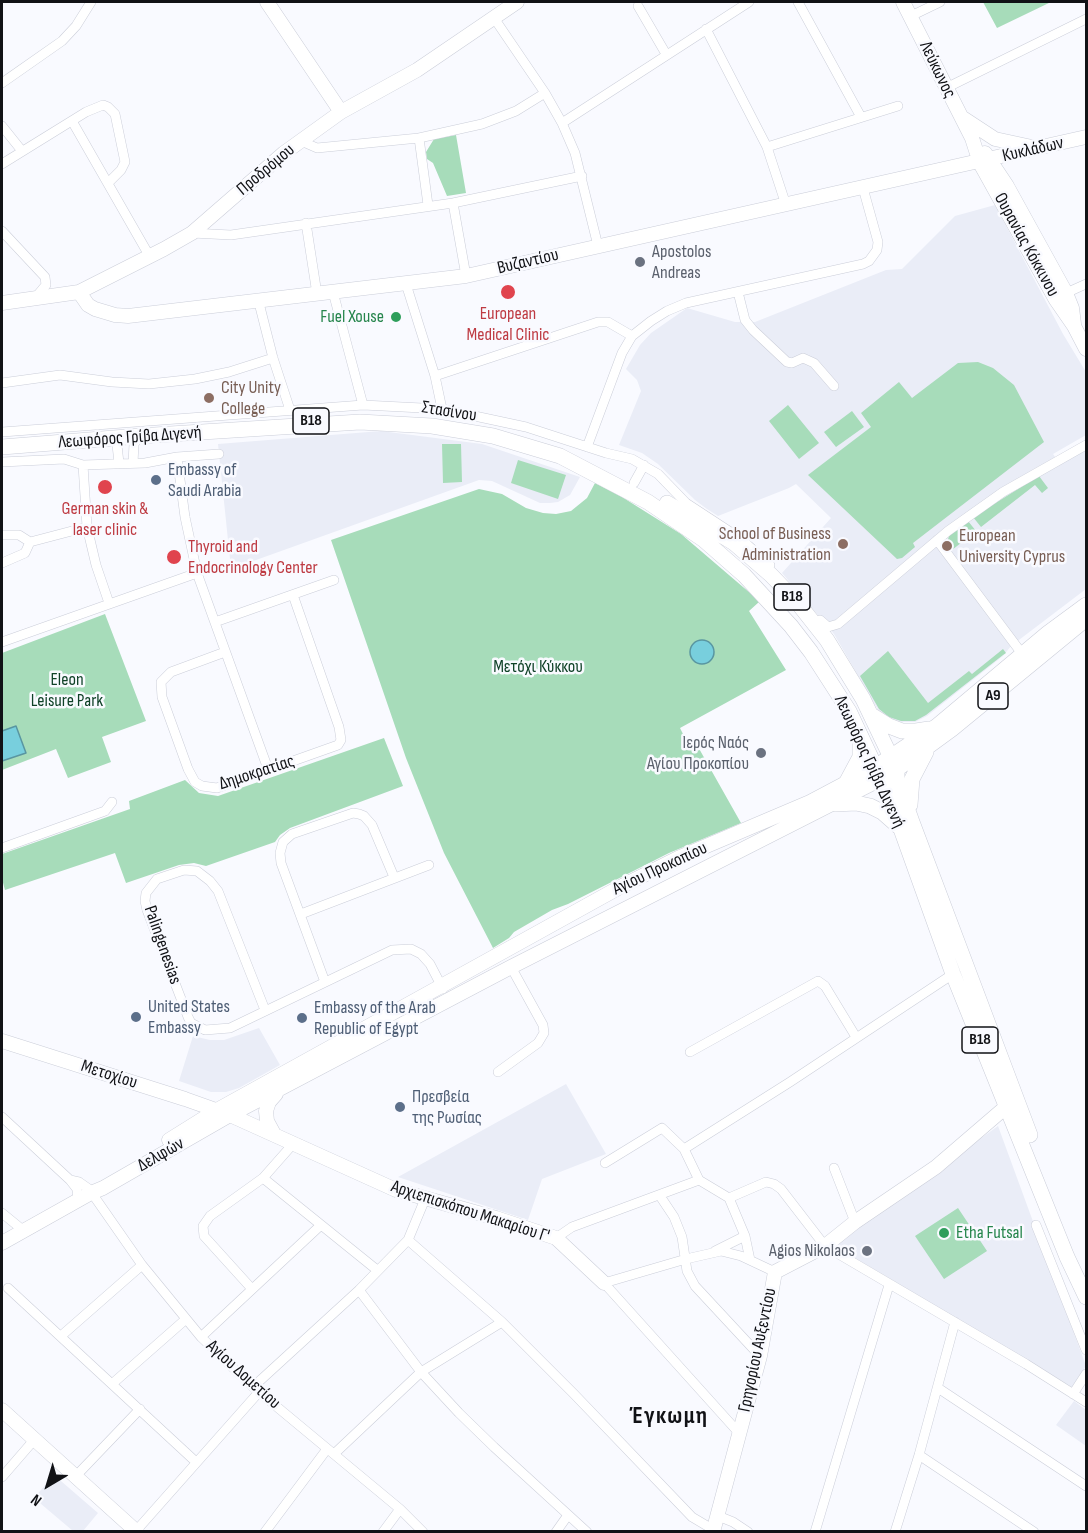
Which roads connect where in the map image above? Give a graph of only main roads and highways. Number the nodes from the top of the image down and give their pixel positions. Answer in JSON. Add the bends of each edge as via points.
{"nodes":[{"id":1,"x":267,"y":2,"type":"edge"},
{"id":2,"x":517,"y":2,"type":"edge"},
{"id":3,"x":903,"y":2,"type":"edge"},
{"id":4,"x":341,"y":112,"type":"junction"},
{"id":5,"x":966,"y":128,"type":"junction"},
{"id":6,"x":1086,"y":137,"type":"edge"},
{"id":7,"x":1041,"y":148,"type":"junction"},
{"id":8,"x":1026,"y":152,"type":"junction"},
{"id":9,"x":985,"y":161,"type":"junction"},
{"id":10,"x":946,"y":170,"type":"junction"},
{"id":11,"x":1007,"y":186,"type":"junction"},
{"id":12,"x":79,"y":292,"type":"junction"},
{"id":13,"x":2,"y":303,"type":"edge"},
{"id":14,"x":1074,"y":326,"type":"junction"},
{"id":15,"x":1086,"y":349,"type":"edge"},
{"id":16,"x":2,"y":440,"type":"edge"},
{"id":17,"x":2,"y":447,"type":"edge"},
{"id":18,"x":679,"y":510,"type":"junction"},
{"id":19,"x":1086,"y":605,"type":"edge"},
{"id":20,"x":1086,"y":619,"type":"edge"},
{"id":21,"x":873,"y":716,"type":"junction"},
{"id":22,"x":937,"y":726,"type":"junction"},
{"id":23,"x":860,"y":733,"type":"junction"},
{"id":24,"x":929,"y":747,"type":"junction"},
{"id":25,"x":888,"y":770,"type":"junction"},
{"id":26,"x":845,"y":784,"type":"junction"},
{"id":27,"x":835,"y":804,"type":"junction"},
{"id":28,"x":907,"y":825,"type":"junction"},
{"id":29,"x":2,"y":1041,"type":"edge"},
{"id":30,"x":279,"y":1090,"type":"junction"},
{"id":31,"x":185,"y":1099,"type":"junction"},
{"id":32,"x":1007,"y":1106,"type":"junction"},
{"id":33,"x":224,"y":1113,"type":"junction"},
{"id":34,"x":184,"y":1131,"type":"junction"},
{"id":35,"x":274,"y":1134,"type":"junction"},
{"id":36,"x":91,"y":1193,"type":"junction"},
{"id":37,"x":2,"y":1243,"type":"edge"},
{"id":38,"x":1086,"y":1277,"type":"edge"},
{"id":39,"x":604,"y":1282,"type":"road end"},
{"id":40,"x":1086,"y":1297,"type":"edge"},
{"id":41,"x":2,"y":1410,"type":"edge"},
{"id":42,"x":715,"y":1526,"type":"edge"},
{"id":43,"x":136,"y":1531,"type":"edge"}],
"edges":[{"from":1,"to":4,"type":"main road"},
{"from":2,"to":4,"type":"main road","name":"Προδρόμου","via":[[417,70]]},
{"from":3,"to":5,"type":"main road","name":"Λεύκωνος"},
{"from":4,"to":12,"type":"main road","name":"Προδρόμου","via":[[192,233]]},
{"from":5,"to":7,"type":"main road","via":[[1020,146]]},
{"from":5,"to":9,"type":"main road","name":"Λεύκωνος"},
{"from":5,"to":10,"type":"main road","via":[[964,155]]},
{"from":6,"to":7,"type":"main road","name":"Κυκλάδων"},
{"from":7,"to":8,"type":"main road","name":"Κυκλάδων"},
{"from":8,"to":9,"type":"main road","name":"Κυκλάδων"},
{"from":8,"to":11,"type":"main road","via":[[1008,170]]},
{"from":9,"to":10,"type":"main road","name":"Βυζαντίου"},
{"from":9,"to":11,"type":"main road","name":"Ουρανίας Κόκκινου"},
{"from":9,"to":14,"type":"main road","name":"Ουρανίας Κόκκινου","via":[[1056,300]]},
{"from":10,"to":12,"type":"main road","name":"Βυζαντίου","via":[[466,276],[128,316],[90,307]]},
{"from":11,"to":14,"type":"main road","name":"Ουρανίας Κόκκινου","via":[[1066,293]]},
{"from":12,"to":13,"type":"main road","name":"Προδρόμου"},
{"from":14,"to":15,"type":"main road","name":"Ουρανίας Κόκκινου"},
{"from":16,"to":18,"type":"main road","name":"Λεωφόρος Γρίβα Διγενή","number":"B18","via":[[381,418],[475,428],[513,437],[634,483]]},
{"from":17,"to":23,"type":"main road","name":"Λεωφόρος Γρίβα Διγενή","number":"B18","via":[[360,422],[469,431],[560,456],[648,502],[704,540],[744,575],[811,652]]},
{"from":18,"to":21,"type":"main road","name":"Λεωφόρος Γρίβα Διγενή","number":"B18","via":[[744,551],[791,596],[827,640]]},
{"from":18,"to":25,"type":"main road","name":"Λεωφόρος Γρίβα Διγενή","number":"B18","via":[[750,568],[799,621],[846,690]]},
{"from":19,"to":22,"type":"main road","name":"Αγίου Προκοπίου","number":"A9"},
{"from":20,"to":24,"type":"main road","name":"Αγίου Προκοπίου","number":"A9"},
{"from":21,"to":22,"type":"main road","via":[[902,731]]},
{"from":21,"to":25,"type":"main road","name":"Λεωφόρος Γρίβα Διγενή","number":"B18"},
{"from":22,"to":25,"type":"main road","name":"Αγίου Προκοπίου","number":"A9"},
{"from":23,"to":25,"type":"main road","name":"Λεωφόρος Γρίβα Διγενή","number":"B18"},
{"from":23,"to":26,"type":"main road","via":[[860,757]]},
{"from":24,"to":25,"type":"main road","name":"Αγίου Προκοπίου","number":"A9"},
{"from":24,"to":28,"type":"main road","via":[[910,786]]},
{"from":25,"to":26,"type":"main road","name":"Αγίου Προκοπίου"},
{"from":25,"to":27,"type":"main road","name":"Αγίου Προκοπίου"},
{"from":25,"to":28,"type":"main road","name":"Λεωφόρος Γρίβα Διγενή","number":"B18"},
{"from":26,"to":33,"type":"main road","name":"Αγίου Προκοπίου","via":[[622,886]]},
{"from":27,"to":28,"type":"main road","via":[[870,806]]},
{"from":27,"to":30,"type":"main road","name":"Αγίου Προκοπίου","via":[[511,967]]},
{"from":28,"to":32,"type":"main road","name":"Λεωφόρος Γρίβα Διγενή","number":"B18","via":[[953,974]]},
{"from":28,"to":38,"type":"main road","name":"Λεωφόρος Γρίβα Διγενή","number":"B18"},
{"from":29,"to":31,"type":"main road","name":"Μετοχίου"},
{"from":30,"to":33,"type":"main road","name":"Αγίου Προκοπίου"},
{"from":30,"to":35,"type":"main road","via":[[266,1111]]},
{"from":31,"to":33,"type":"main road","name":"Μετοχίου"},
{"from":31,"to":34,"type":"main road","via":[[192,1113]]},
{"from":32,"to":40,"type":"main road","name":"Λεωφόρος Γρίβα Διγενή","number":"B18"},
{"from":32,"to":42,"type":"main road","name":"Γρηγορίου Αυξεντίου","via":[[936,1167],[825,1246],[775,1272],[760,1356]]},
{"from":33,"to":34,"type":"main road","name":"Δελφών"},
{"from":33,"to":35,"type":"main road"},
{"from":33,"to":36,"type":"main road","name":"Δελφών"},
{"from":34,"to":36,"type":"main road","name":"Δελφών","via":[[101,1182]]},
{"from":35,"to":39,"type":"main road","name":"Αρχιεπισκόπου Μακαρίου Γ'","via":[[396,1190],[556,1238]]},
{"from":36,"to":37,"type":"main road","name":"Δελφών"},
{"from":41,"to":43,"type":"main road"}]}
